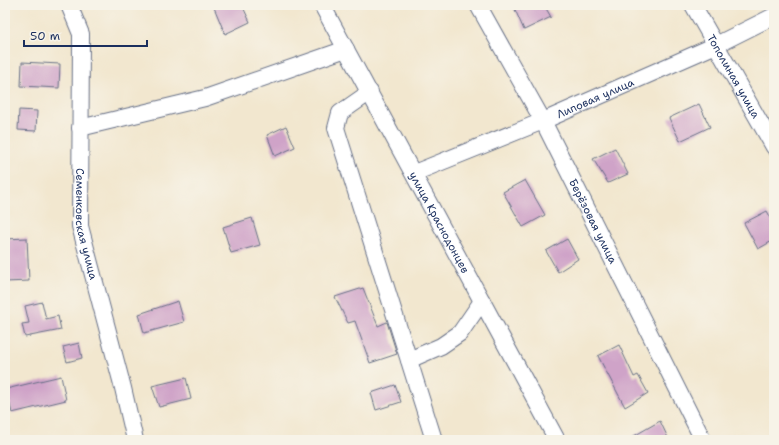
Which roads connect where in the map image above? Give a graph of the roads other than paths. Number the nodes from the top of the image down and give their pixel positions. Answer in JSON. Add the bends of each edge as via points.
{"nodes":[{"id":1,"x":69,"y":5,"type":"edge"},
{"id":2,"x":322,"y":5,"type":"edge"},
{"id":3,"x":478,"y":5,"type":"edge"},
{"id":4,"x":693,"y":5,"type":"edge"},
{"id":5,"x":774,"y":16,"type":"edge"},
{"id":6,"x":716,"y":45,"type":"junction"},
{"id":7,"x":346,"y":49,"type":"junction"},
{"id":8,"x":370,"y":92,"type":"junction"},
{"id":9,"x":543,"y":121,"type":"junction"},
{"id":10,"x":80,"y":128,"type":"junction"},
{"id":11,"x":774,"y":147,"type":"edge"},
{"id":12,"x":414,"y":173,"type":"junction"},
{"id":13,"x":482,"y":301,"type":"junction"},
{"id":14,"x":409,"y":360,"type":"junction"},
{"id":15,"x":135,"y":440,"type":"edge"},
{"id":16,"x":434,"y":440,"type":"edge"},
{"id":17,"x":557,"y":440,"type":"edge"},
{"id":18,"x":703,"y":440,"type":"edge"}],
"edges":[{"from":1,"to":10,"type":"street","name":"Семенковская улица","via":[[81,34]]},
{"from":2,"to":7,"type":"street","name":"улица Краснодонцев"},
{"from":3,"to":9,"type":"street","name":"Берёзовая улица"},
{"from":4,"to":6,"type":"street","name":"Тополиная улица"},
{"from":5,"to":6,"type":"street","name":"Липовая улица"},
{"from":6,"to":9,"type":"street","name":"Липовая улица"},
{"from":6,"to":11,"type":"street","name":"Тополиная улица"},
{"from":7,"to":8,"type":"street","name":"улица Краснодонцев"},
{"from":7,"to":10,"type":"street","via":[[205,98]]},
{"from":8,"to":12,"type":"street","name":"улица Краснодонцев"},
{"from":8,"to":14,"type":"street","via":[[340,113],[336,128]]},
{"from":9,"to":12,"type":"street","name":"Липовая улица"},
{"from":9,"to":18,"type":"street","name":"Берёзовая улица"},
{"from":10,"to":15,"type":"street","name":"Семенковская улица","via":[[80,226]]},
{"from":12,"to":13,"type":"street","name":"улица Краснодонцев"},
{"from":13,"to":14,"type":"street","via":[[460,333],[441,346]]},
{"from":13,"to":17,"type":"street","name":"улица Краснодонцев"},
{"from":14,"to":16,"type":"street"}]}
